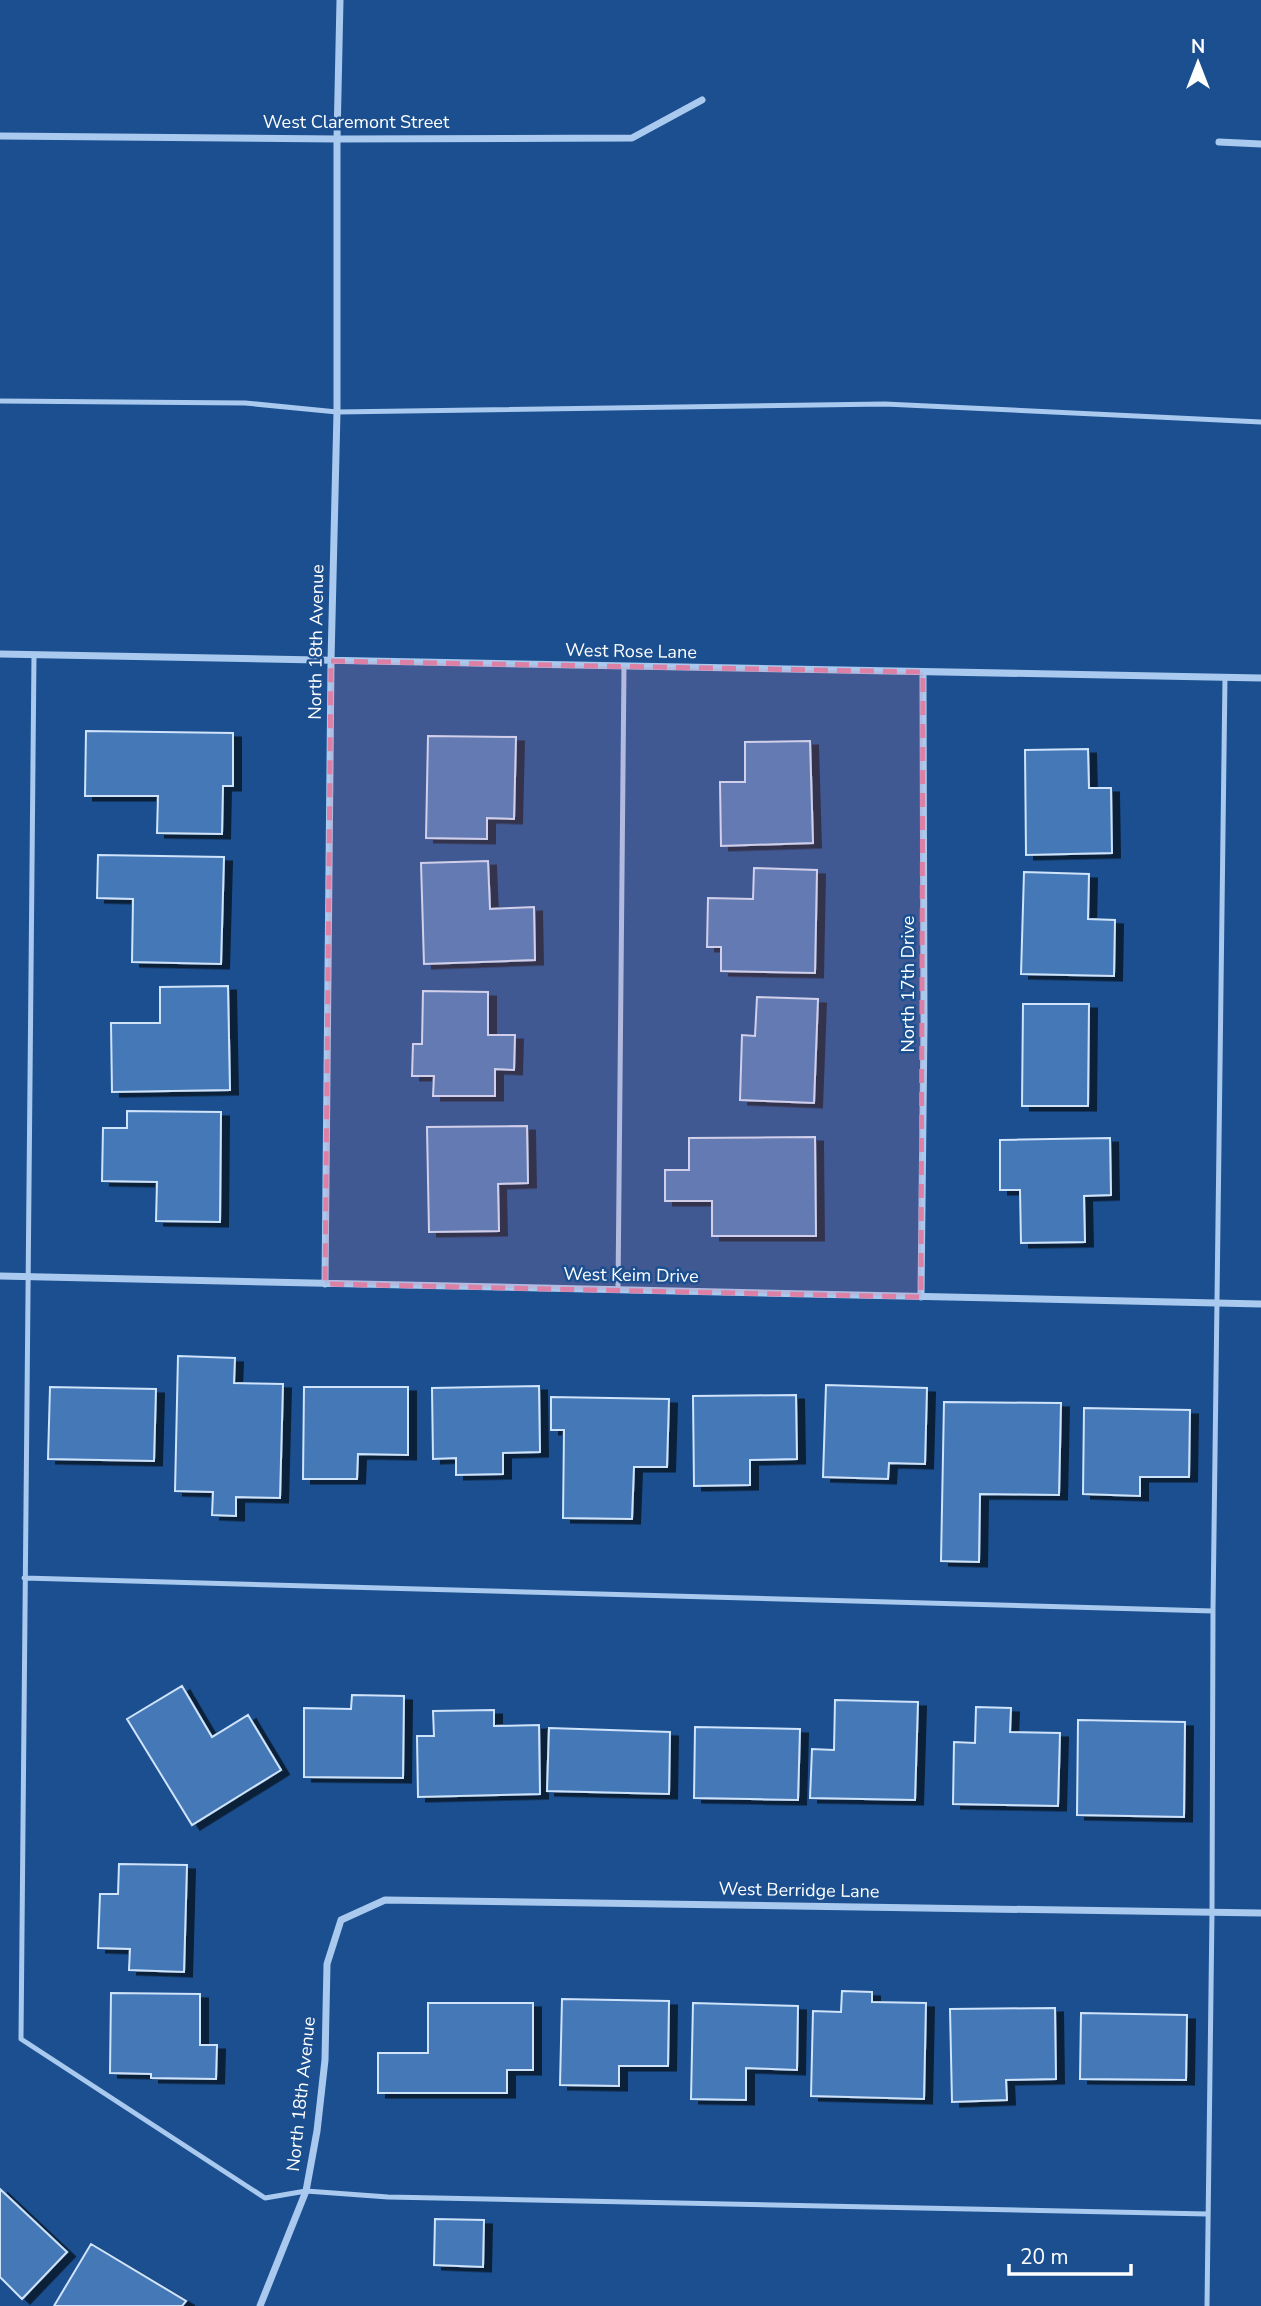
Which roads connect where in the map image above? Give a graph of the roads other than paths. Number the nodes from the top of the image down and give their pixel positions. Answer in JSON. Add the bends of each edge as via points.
{"nodes":[{"id":1,"x":340,"y":0,"type":"edge"},
{"id":2,"x":702,"y":100,"type":"dead end"},
{"id":3,"x":0,"y":136,"type":"edge"},
{"id":4,"x":337,"y":139,"type":"junction"},
{"id":5,"x":1219,"y":142,"type":"dead end"},
{"id":6,"x":1261,"y":144,"type":"edge"},
{"id":7,"x":0,"y":401,"type":"edge"},
{"id":8,"x":337,"y":412,"type":"junction"},
{"id":9,"x":1261,"y":422,"type":"edge"},
{"id":10,"x":0,"y":654,"type":"edge"},
{"id":11,"x":34,"y":655,"type":"junction"},
{"id":12,"x":331,"y":661,"type":"junction"},
{"id":13,"x":624,"y":667,"type":"junction"},
{"id":14,"x":923,"y":672,"type":"junction"},
{"id":15,"x":1225,"y":677,"type":"junction"},
{"id":16,"x":1261,"y":678,"type":"edge"},
{"id":17,"x":0,"y":1276,"type":"edge"},
{"id":18,"x":27,"y":1277,"type":"junction"},
{"id":19,"x":325,"y":1284,"type":"junction"},
{"id":20,"x":618,"y":1290,"type":"junction"},
{"id":21,"x":921,"y":1297,"type":"junction"},
{"id":22,"x":1218,"y":1303,"type":"junction"},
{"id":23,"x":1261,"y":1304,"type":"edge"},
{"id":24,"x":23,"y":1578,"type":"junction"},
{"id":25,"x":1213,"y":1611,"type":"junction"},
{"id":26,"x":1212,"y":1912,"type":"junction"},
{"id":27,"x":1261,"y":1913,"type":"edge"},
{"id":28,"x":341,"y":1920,"type":"joint"},
{"id":29,"x":306,"y":2191,"type":"junction"},
{"id":30,"x":1208,"y":2214,"type":"junction"},
{"id":31,"x":260,"y":2306,"type":"edge"},
{"id":32,"x":1207,"y":2306,"type":"edge"}],
"edges":[{"from":1,"to":4,"type":"street","name":"North 18th Avenue"},
{"from":2,"to":4,"type":"street","name":"West Claremont Street","via":[[632,138]]},
{"from":3,"to":4,"type":"street","name":"West Claremont Street"},
{"from":4,"to":8,"type":"street","name":"North 18th Avenue"},
{"from":5,"to":6,"type":"street"},
{"from":7,"to":8,"type":"lane","via":[[245,402]]},
{"from":8,"to":9,"type":"lane","via":[[885,404]]},
{"from":8,"to":12,"type":"street","name":"North 18th Avenue"},
{"from":10,"to":11,"type":"street","name":"West Rose Lane"},
{"from":11,"to":12,"type":"street","name":"West Rose Lane"},
{"from":11,"to":18,"type":"lane"},
{"from":12,"to":13,"type":"street","name":"West Rose Lane"},
{"from":12,"to":19,"type":"street","name":"North 18th Avenue"},
{"from":13,"to":14,"type":"street","name":"West Rose Lane"},
{"from":13,"to":20,"type":"lane"},
{"from":14,"to":15,"type":"street","name":"West Rose Lane"},
{"from":14,"to":21,"type":"street","name":"North 17th Drive"},
{"from":15,"to":16,"type":"street","name":"West Rose Lane"},
{"from":15,"to":22,"type":"lane"},
{"from":17,"to":18,"type":"street","name":"West Keim Drive"},
{"from":18,"to":19,"type":"street","name":"West Keim Drive"},
{"from":18,"to":24,"type":"lane"},
{"from":19,"to":20,"type":"street","name":"West Keim Drive"},
{"from":20,"to":21,"type":"street","name":"West Keim Drive"},
{"from":21,"to":22,"type":"street","name":"West Keim Drive"},
{"from":22,"to":23,"type":"street","name":"West Keim Drive"},
{"from":22,"to":25,"type":"lane"},
{"from":24,"to":25,"type":"lane"},
{"from":24,"to":29,"type":"lane","via":[[21,2039],[265,2198]]},
{"from":25,"to":26,"type":"lane"},
{"from":26,"to":27,"type":"street","name":"West Berridge Lane"},
{"from":26,"to":28,"type":"street","name":"West Berridge Lane","via":[[385,1900]]},
{"from":26,"to":30,"type":"lane"},
{"from":28,"to":29,"type":"street","name":"North 18th Avenue","via":[[327,1964],[325,2060]]},
{"from":29,"to":30,"type":"lane","via":[[388,2197]]},
{"from":29,"to":31,"type":"street","name":"North 18th Avenue"},
{"from":30,"to":32,"type":"lane"}]}
